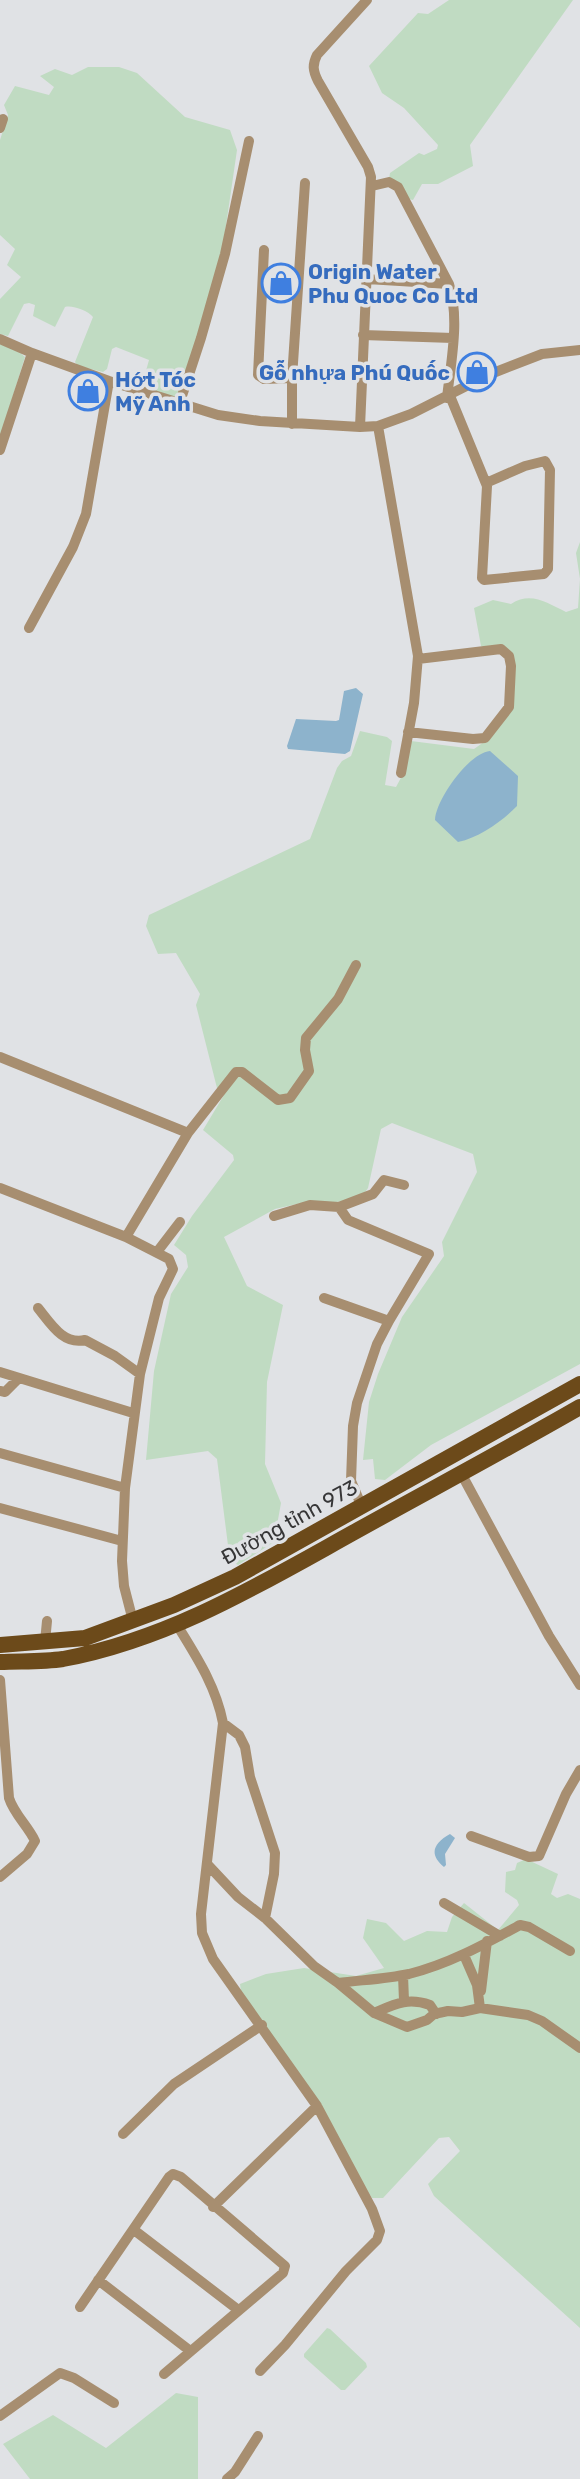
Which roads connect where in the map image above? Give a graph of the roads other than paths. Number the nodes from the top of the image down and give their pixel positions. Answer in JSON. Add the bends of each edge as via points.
{"nodes":[{"id":1,"x":367,"y":0,"type":"edge"},
{"id":2,"x":248,"y":141,"type":"dead end"},
{"id":3,"x":304,"y":183,"type":"dead end"},
{"id":4,"x":372,"y":186,"type":"junction"},
{"id":5,"x":264,"y":250,"type":"dead end"},
{"id":6,"x":367,"y":279,"type":"junction"},
{"id":7,"x":449,"y":284,"type":"junction"},
{"id":8,"x":363,"y":335,"type":"junction"},
{"id":9,"x":453,"y":338,"type":"junction"},
{"id":10,"x":0,"y":339,"type":"edge"},
{"id":11,"x":580,"y":349,"type":"edge"},
{"id":12,"x":32,"y":353,"type":"junction"},
{"id":13,"x":292,"y":378,"type":"junction"},
{"id":14,"x":109,"y":381,"type":"junction"},
{"id":15,"x":449,"y":397,"type":"junction"},
{"id":16,"x":180,"y":402,"type":"junction"},
{"id":17,"x":292,"y":424,"type":"junction"},
{"id":18,"x":378,"y":426,"type":"junction"},
{"id":19,"x":360,"y":427,"type":"junction"},
{"id":20,"x":0,"y":450,"type":"edge"},
{"id":21,"x":486,"y":483,"type":"junction"},
{"id":22,"x":29,"y":628,"type":"dead end"},
{"id":23,"x":418,"y":659,"type":"junction"},
{"id":24,"x":408,"y":732,"type":"junction"},
{"id":25,"x":401,"y":773,"type":"dead end"},
{"id":26,"x":356,"y":965,"type":"dead end"},
{"id":27,"x":0,"y":1057,"type":"edge"},
{"id":28,"x":188,"y":1133,"type":"junction"},
{"id":29,"x":404,"y":1185,"type":"dead end"},
{"id":30,"x":0,"y":1188,"type":"edge"},
{"id":31,"x":339,"y":1206,"type":"junction"},
{"id":32,"x":274,"y":1216,"type":"dead end"},
{"id":33,"x":180,"y":1222,"type":"dead end"},
{"id":34,"x":126,"y":1237,"type":"junction"},
{"id":35,"x":157,"y":1252,"type":"junction"},
{"id":36,"x":324,"y":1298,"type":"dead end"},
{"id":37,"x":38,"y":1308,"type":"dead end"},
{"id":38,"x":389,"y":1321,"type":"junction"},
{"id":39,"x":0,"y":1372,"type":"edge"},
{"id":40,"x":139,"y":1374,"type":"junction"},
{"id":41,"x":19,"y":1378,"type":"junction"},
{"id":42,"x":580,"y":1384,"type":"edge"},
{"id":43,"x":0,"y":1391,"type":"edge"},
{"id":44,"x":580,"y":1407,"type":"edge"},
{"id":45,"x":133,"y":1413,"type":"junction"},
{"id":46,"x":0,"y":1453,"type":"edge"},
{"id":47,"x":462,"y":1475,"type":"junction"},
{"id":48,"x":125,"y":1488,"type":"junction"},
{"id":49,"x":362,"y":1507,"type":"junction"},
{"id":50,"x":0,"y":1508,"type":"edge"},
{"id":51,"x":374,"y":1522,"type":"junction"},
{"id":52,"x":122,"y":1541,"type":"junction"},
{"id":53,"x":47,"y":1621,"type":"dead end"},
{"id":54,"x":133,"y":1621,"type":"junction"},
{"id":55,"x":177,"y":1625,"type":"junction"},
{"id":56,"x":45,"y":1642,"type":"junction"},
{"id":57,"x":0,"y":1645,"type":"edge"},
{"id":58,"x":0,"y":1662,"type":"edge"},
{"id":59,"x":0,"y":1680,"type":"edge"},
{"id":60,"x":580,"y":1685,"type":"edge"},
{"id":61,"x":223,"y":1723,"type":"junction"},
{"id":62,"x":580,"y":1770,"type":"edge"},
{"id":63,"x":471,"y":1836,"type":"dead end"},
{"id":64,"x":208,"y":1865,"type":"junction"},
{"id":65,"x":0,"y":1877,"type":"edge"},
{"id":66,"x":444,"y":1903,"type":"dead end"},
{"id":67,"x":265,"y":1918,"type":"junction"},
{"id":68,"x":500,"y":1936,"type":"junction"},
{"id":69,"x":487,"y":1941,"type":"junction"},
{"id":70,"x":570,"y":1951,"type":"dead end"},
{"id":71,"x":464,"y":1955,"type":"junction"},
{"id":72,"x":402,"y":1975,"type":"junction"},
{"id":73,"x":338,"y":1983,"type":"junction"},
{"id":74,"x":404,"y":2001,"type":"junction"},
{"id":75,"x":480,"y":2002,"type":"junction"},
{"id":76,"x":374,"y":2013,"type":"junction"},
{"id":77,"x":436,"y":2014,"type":"junction"},
{"id":78,"x":262,"y":2025,"type":"junction"},
{"id":79,"x":580,"y":2048,"type":"edge"},
{"id":80,"x":317,"y":2106,"type":"junction"},
{"id":81,"x":123,"y":2134,"type":"dead end"},
{"id":82,"x":212,"y":2207,"type":"junction"},
{"id":83,"x":134,"y":2230,"type":"junction"},
{"id":84,"x":98,"y":2280,"type":"junction"},
{"id":85,"x":80,"y":2307,"type":"dead end"},
{"id":86,"x":237,"y":2309,"type":"junction"},
{"id":87,"x":189,"y":2350,"type":"junction"},
{"id":88,"x":260,"y":2371,"type":"dead end"},
{"id":89,"x":164,"y":2374,"type":"dead end"},
{"id":90,"x":114,"y":2403,"type":"dead end"},
{"id":91,"x":0,"y":2416,"type":"edge"},
{"id":92,"x":258,"y":2436,"type":"dead end"},
{"id":93,"x":228,"y":2479,"type":"edge"}],
"edges":[{"from":1,"to":4,"type":"street","via":[[313,62],[318,81],[368,167]]},
{"from":2,"to":16,"type":"street","via":[[225,254]]},
{"from":3,"to":13,"type":"street"},
{"from":4,"to":6,"type":"street"},
{"from":4,"to":7,"type":"street","via":[[389,182],[398,187]]},
{"from":5,"to":13,"type":"street","via":[[258,375]]},
{"from":6,"to":7,"type":"street"},
{"from":6,"to":8,"type":"street"},
{"from":7,"to":9,"type":"street","via":[[454,300]]},
{"from":8,"to":9,"type":"street"},
{"from":8,"to":19,"type":"street"},
{"from":9,"to":15,"type":"street"},
{"from":10,"to":12,"type":"street"},
{"from":11,"to":15,"type":"street","via":[[542,354],[488,375]]},
{"from":12,"to":14,"type":"street"},
{"from":12,"to":20,"type":"street"},
{"from":13,"to":17,"type":"street"},
{"from":14,"to":16,"type":"street"},
{"from":14,"to":22,"type":"street","via":[[86,514]]},
{"from":15,"to":18,"type":"street"},
{"from":15,"to":21,"type":"street"},
{"from":16,"to":17,"type":"street","via":[[218,415]]},
{"from":17,"to":19,"type":"street"},
{"from":18,"to":19,"type":"street"},
{"from":18,"to":23,"type":"street"},
{"from":21,"to":21,"type":"street","via":[[534,463],[545,461],[548,465],[548,569],[544,574],[482,578]]},
{"from":23,"to":24,"type":"street"},
{"from":23,"to":24,"type":"street","via":[[501,649],[511,666],[509,707],[485,738]]},
{"from":24,"to":25,"type":"street"},
{"from":26,"to":28,"type":"street","via":[[338,999],[306,1038],[309,1071],[290,1098],[278,1100],[236,1072]]},
{"from":27,"to":28,"type":"street"},
{"from":28,"to":34,"type":"street"},
{"from":29,"to":31,"type":"street","via":[[384,1180],[373,1194]]},
{"from":30,"to":34,"type":"street"},
{"from":31,"to":32,"type":"street","via":[[310,1205]]},
{"from":31,"to":38,"type":"street","via":[[348,1220],[429,1254]]},
{"from":33,"to":35,"type":"street"},
{"from":34,"to":35,"type":"street"},
{"from":35,"to":40,"type":"street","via":[[169,1259],[173,1269],[159,1298]]},
{"from":36,"to":38,"type":"street"},
{"from":37,"to":40,"type":"street","via":[[66,1338],[76,1343],[85,1340]]},
{"from":38,"to":49,"type":"street","via":[[366,1375],[353,1426],[351,1481]]},
{"from":39,"to":41,"type":"street"},
{"from":40,"to":45,"type":"street"},
{"from":41,"to":43,"type":"street","via":[[9,1390]]},
{"from":41,"to":45,"type":"street"},
{"from":42,"to":49,"type":"main road","name":"Đường tỉnh 973"},
{"from":44,"to":47,"type":"main road","name":"Đường tỉnh 973"},
{"from":45,"to":48,"type":"street"},
{"from":46,"to":48,"type":"street"},
{"from":47,"to":51,"type":"main road","name":"Đường tỉnh 973"},
{"from":47,"to":60,"type":"street","via":[[548,1636]]},
{"from":48,"to":52,"type":"street"},
{"from":49,"to":51,"type":"main road"},
{"from":49,"to":54,"type":"main road","name":"Đường tỉnh 973","via":[[235,1577]]},
{"from":50,"to":52,"type":"street"},
{"from":51,"to":55,"type":"main road","name":"Đường tỉnh 973"},
{"from":52,"to":54,"type":"street","via":[[124,1586]]},
{"from":53,"to":56,"type":"street"},
{"from":54,"to":56,"type":"main road","name":"Đường tỉnh 973","via":[[85,1637]]},
{"from":55,"to":58,"type":"main road","name":"Đường tỉnh 973","via":[[62,1659]]},
{"from":55,"to":61,"type":"street","via":[[205,1671]]},
{"from":56,"to":57,"type":"main road","name":"Đường tỉnh 973"},
{"from":59,"to":65,"type":"street","via":[[9,1798],[35,1841]]},
{"from":61,"to":64,"type":"street"},
{"from":61,"to":67,"type":"street","via":[[239,1735],[245,1747],[275,1853]]},
{"from":62,"to":63,"type":"street","via":[[539,1856],[529,1857]]},
{"from":64,"to":67,"type":"street"},
{"from":64,"to":78,"type":"street","via":[[202,1933],[213,1959]]},
{"from":66,"to":68,"type":"street"},
{"from":67,"to":73,"type":"street"},
{"from":68,"to":69,"type":"street"},
{"from":68,"to":70,"type":"street","via":[[520,1925]]},
{"from":69,"to":71,"type":"street"},
{"from":69,"to":75,"type":"street"},
{"from":71,"to":72,"type":"street"},
{"from":71,"to":75,"type":"street"},
{"from":72,"to":73,"type":"street"},
{"from":72,"to":74,"type":"street"},
{"from":73,"to":76,"type":"street"},
{"from":74,"to":76,"type":"street"},
{"from":74,"to":77,"type":"street","via":[[430,2006]]},
{"from":75,"to":77,"type":"street","via":[[462,2012]]},
{"from":75,"to":79,"type":"street","via":[[542,2021]]},
{"from":76,"to":77,"type":"street","via":[[407,2027]]},
{"from":78,"to":80,"type":"street"},
{"from":78,"to":81,"type":"street","via":[[174,2084]]},
{"from":80,"to":82,"type":"street"},
{"from":80,"to":88,"type":"street","via":[[380,2231],[377,2241]]},
{"from":82,"to":83,"type":"street","via":[[173,2174]]},
{"from":82,"to":86,"type":"street","via":[[285,2266],[283,2273]]},
{"from":83,"to":84,"type":"street"},
{"from":83,"to":86,"type":"street"},
{"from":84,"to":85,"type":"street"},
{"from":84,"to":87,"type":"street"},
{"from":86,"to":87,"type":"street"},
{"from":87,"to":89,"type":"street"},
{"from":90,"to":91,"type":"street","via":[[60,2373]]},
{"from":92,"to":93,"type":"street"}]}
